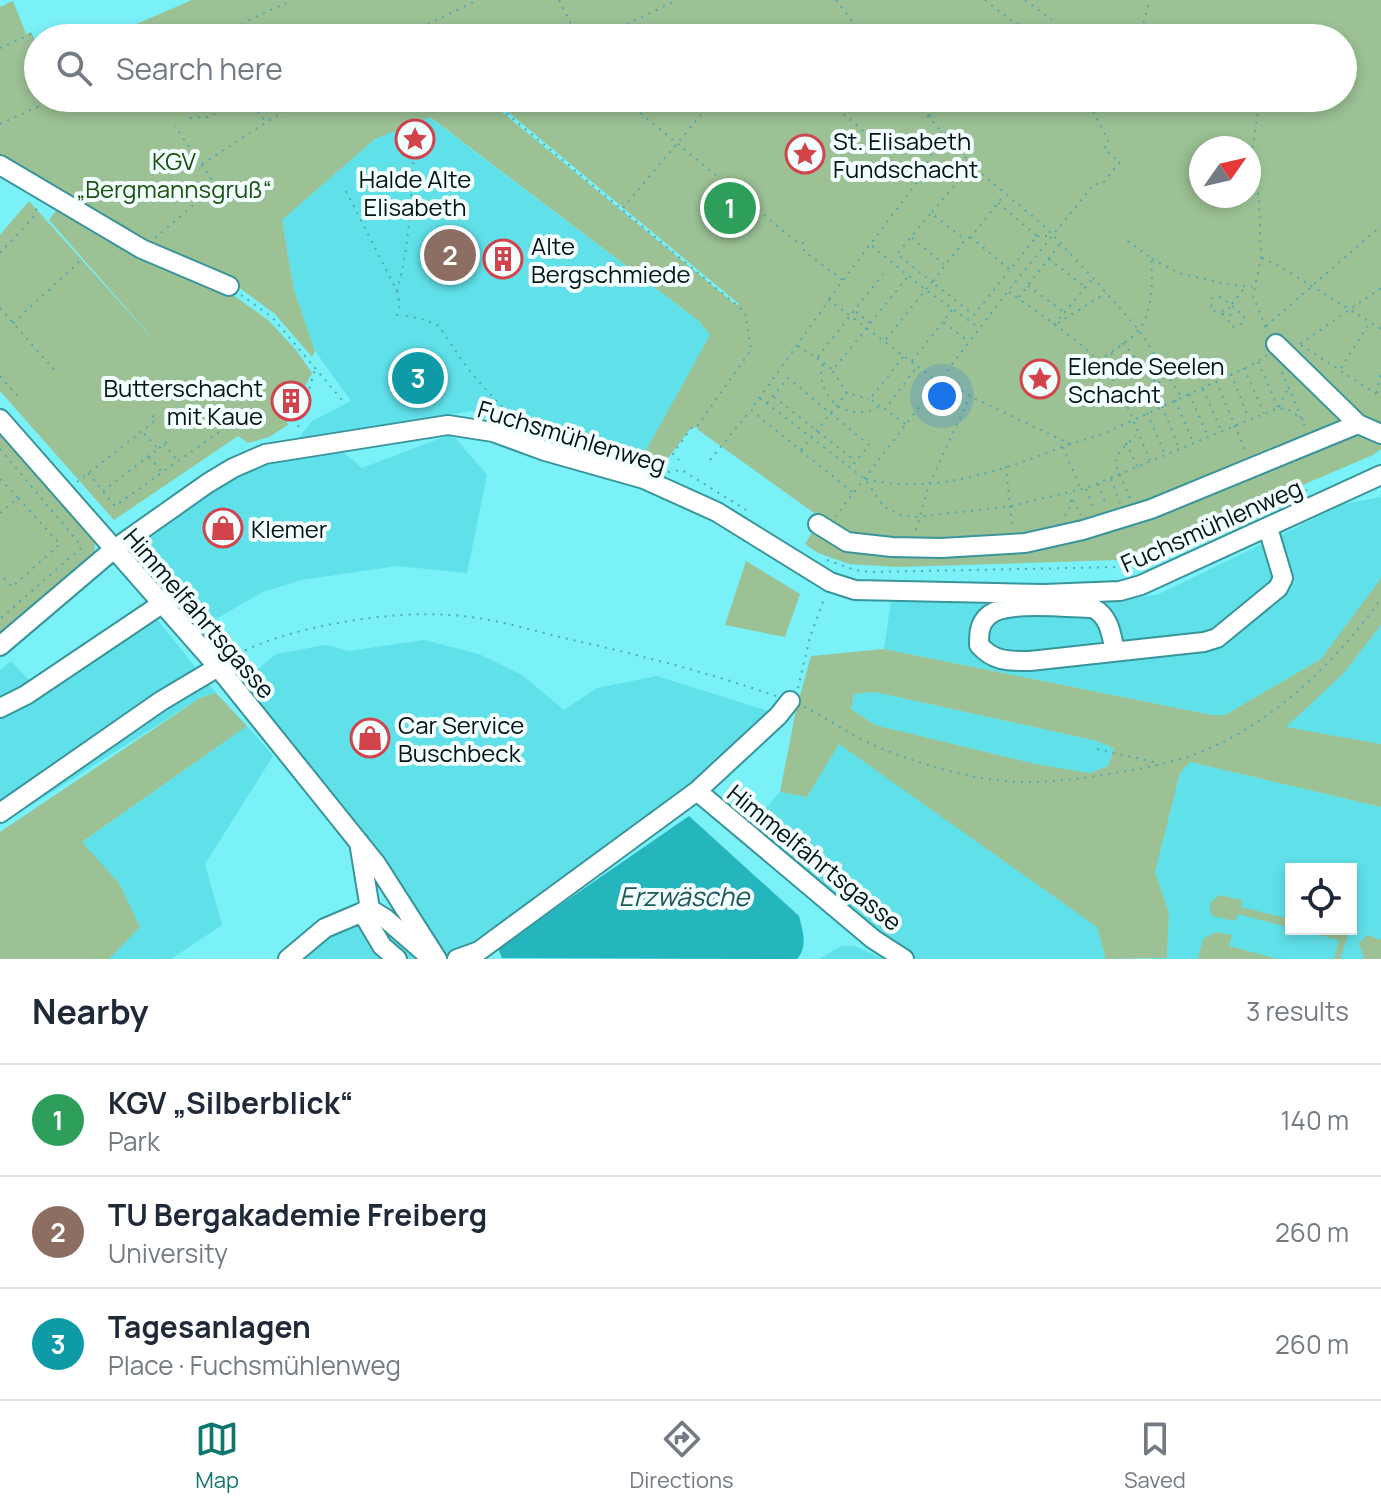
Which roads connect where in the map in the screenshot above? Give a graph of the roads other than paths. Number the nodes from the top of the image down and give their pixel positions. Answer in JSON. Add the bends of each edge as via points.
{"nodes":[{"id":1,"x":0,"y":165,"type":"edge"},
{"id":2,"x":229,"y":286,"type":"road end"},
{"id":3,"x":1286,"y":346,"type":"road end"},
{"id":4,"x":0,"y":419,"type":"edge"},
{"id":5,"x":1358,"y":424,"type":"junction"},
{"id":6,"x":1381,"y":434,"type":"edge"},
{"id":7,"x":1381,"y":475,"type":"edge"},
{"id":8,"x":822,"y":526,"type":"road end"},
{"id":9,"x":1268,"y":528,"type":"junction"},
{"id":10,"x":113,"y":550,"type":"junction"},
{"id":11,"x":163,"y":603,"type":"junction"},
{"id":12,"x":0,"y":646,"type":"edge"},
{"id":13,"x":1115,"y":651,"type":"junction"},
{"id":14,"x":218,"y":667,"type":"junction"},
{"id":15,"x":790,"y":701,"type":"road end"},
{"id":16,"x":0,"y":708,"type":"edge"},
{"id":17,"x":697,"y":791,"type":"junction"},
{"id":18,"x":0,"y":813,"type":"edge"},
{"id":19,"x":359,"y":842,"type":"junction"},
{"id":20,"x":366,"y":910,"type":"junction"},
{"id":21,"x":288,"y":959,"type":"edge"},
{"id":22,"x":397,"y":959,"type":"edge"},
{"id":23,"x":434,"y":959,"type":"edge"},
{"id":24,"x":457,"y":959,"type":"edge"},
{"id":25,"x":904,"y":959,"type":"edge"}],
"edges":[{"from":1,"to":2,"type":"street","via":[[142,249]]},
{"from":3,"to":5,"type":"street"},
{"from":4,"to":10,"type":"street","name":"Himmelfahrtsgasse"},
{"from":5,"to":6,"type":"street"},
{"from":5,"to":8,"type":"street","via":[[1119,519],[1057,535],[1013,543],[913,547],[847,542]]},
{"from":7,"to":9,"type":"street","name":"Fuchsmühlenweg"},
{"from":9,"to":10,"type":"street","name":"Fuchsmühlenweg","via":[[1120,591],[855,590],[834,574],[644,479],[493,432],[448,425],[265,454],[208,483]]},
{"from":9,"to":13,"type":"street","via":[[1283,578],[1278,588],[1217,638]]},
{"from":10,"to":11,"type":"street","name":"Himmelfahrtsgasse"},
{"from":10,"to":12,"type":"street","name":"Fuchsmühlenweg"},
{"from":11,"to":14,"type":"street","name":"Himmelfahrtsgasse"},
{"from":11,"to":16,"type":"street"},
{"from":13,"to":13,"type":"street","via":[[1005,661],[979,645],[979,630],[1001,608],[1093,608],[1107,619]]},
{"from":14,"to":18,"type":"street"},
{"from":14,"to":19,"type":"street","name":"Himmelfahrtsgasse"},
{"from":15,"to":17,"type":"street","name":"Himmelfahrtsgasse"},
{"from":17,"to":24,"type":"street","name":"Himmelfahrtsgasse","via":[[479,951]]},
{"from":17,"to":25,"type":"street","name":"Himmelfahrtsgasse","via":[[873,939]]},
{"from":19,"to":20,"type":"street"},
{"from":19,"to":23,"type":"street","name":"Himmelfahrtsgasse"},
{"from":20,"to":21,"type":"street","via":[[325,928]]},
{"from":20,"to":22,"type":"street","via":[[382,946]]},
{"from":20,"to":23,"type":"street","name":"Himmelfahrtsgasse","via":[[386,919]]}]}
